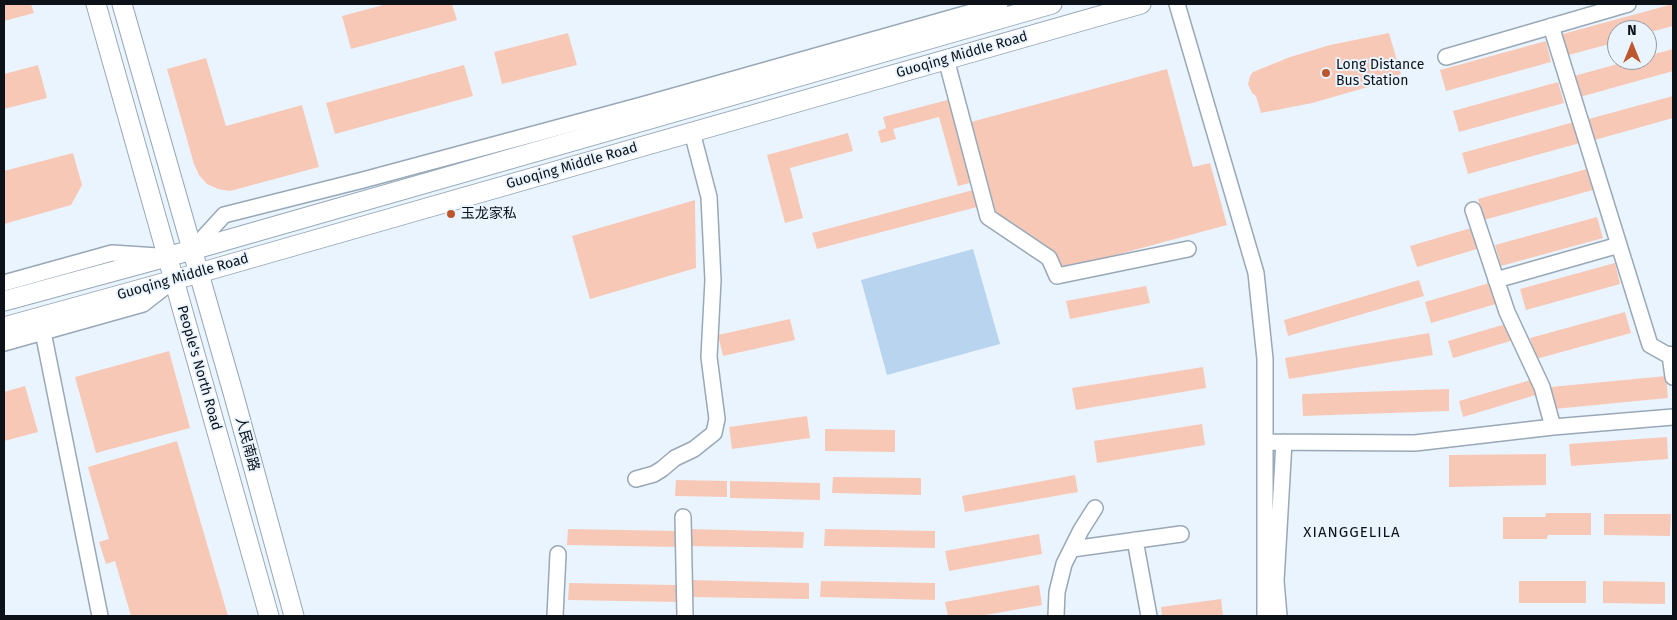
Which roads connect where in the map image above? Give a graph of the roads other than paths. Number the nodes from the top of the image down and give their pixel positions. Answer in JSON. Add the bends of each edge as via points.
{"nodes":[{"id":1,"x":96,"y":4,"type":"edge"},
{"id":2,"x":122,"y":4,"type":"edge"},
{"id":3,"x":1000,"y":4,"type":"edge"},
{"id":4,"x":1052,"y":4,"type":"edge"},
{"id":5,"x":1141,"y":4,"type":"edge"},
{"id":6,"x":1177,"y":4,"type":"edge"},
{"id":7,"x":1628,"y":4,"type":"edge"},
{"id":8,"x":1551,"y":26,"type":"junction"},
{"id":9,"x":1446,"y":57,"type":"dead end"},
{"id":10,"x":946,"y":59,"type":"junction"},
{"id":11,"x":692,"y":132,"type":"junction"},
{"id":12,"x":1473,"y":210,"type":"dead end"},
{"id":13,"x":1619,"y":245,"type":"junction"},
{"id":14,"x":1188,"y":249,"type":"dead end"},
{"id":15,"x":192,"y":250,"type":"junction"},
{"id":16,"x":166,"y":257,"type":"junction"},
{"id":17,"x":199,"y":273,"type":"junction"},
{"id":18,"x":174,"y":280,"type":"junction"},
{"id":19,"x":1496,"y":280,"type":"junction"},
{"id":20,"x":4,"y":283,"type":"edge"},
{"id":21,"x":4,"y":301,"type":"edge"},
{"id":22,"x":42,"y":325,"type":"junction"},
{"id":23,"x":4,"y":327,"type":"edge"},
{"id":24,"x":4,"y":343,"type":"edge"},
{"id":25,"x":1672,"y":355,"type":"edge"},
{"id":26,"x":1673,"y":377,"type":"edge"},
{"id":27,"x":1673,"y":417,"type":"edge"},
{"id":28,"x":1552,"y":427,"type":"junction"},
{"id":29,"x":1266,"y":442,"type":"junction"},
{"id":30,"x":1284,"y":442,"type":"junction"},
{"id":31,"x":636,"y":479,"type":"dead end"},
{"id":32,"x":1095,"y":508,"type":"dead end"},
{"id":33,"x":683,"y":517,"type":"dead end"},
{"id":34,"x":1181,"y":534,"type":"dead end"},
{"id":35,"x":1136,"y":540,"type":"junction"},
{"id":36,"x":1072,"y":549,"type":"junction"},
{"id":37,"x":558,"y":554,"type":"dead end"},
{"id":38,"x":100,"y":616,"type":"edge"},
{"id":39,"x":269,"y":616,"type":"edge"},
{"id":40,"x":294,"y":616,"type":"edge"},
{"id":41,"x":555,"y":616,"type":"edge"},
{"id":42,"x":685,"y":616,"type":"edge"},
{"id":43,"x":1056,"y":616,"type":"edge"},
{"id":44,"x":1149,"y":616,"type":"edge"},
{"id":45,"x":1264,"y":616,"type":"edge"},
{"id":46,"x":1278,"y":616,"type":"edge"}],
"edges":[{"from":1,"to":16,"type":"main road","name":"People's North Road"},
{"from":2,"to":15,"type":"main road"},
{"from":3,"to":15,"type":"street","via":[[633,107],[224,215]]},
{"from":4,"to":15,"type":"main road","name":"Guoqing Middle Road"},
{"from":5,"to":10,"type":"main road","name":"Guoqing Middle Road"},
{"from":6,"to":29,"type":"street","via":[[1256,273],[1266,359]]},
{"from":7,"to":8,"type":"street"},
{"from":8,"to":9,"type":"street"},
{"from":8,"to":13,"type":"street"},
{"from":10,"to":11,"type":"main road","name":"Guoqing Middle Road"},
{"from":10,"to":14,"type":"street","via":[[988,217],[1049,258],[1057,276]]},
{"from":11,"to":17,"type":"main road","name":"Guoqing Middle Road"},
{"from":11,"to":31,"type":"street","via":[[709,197],[713,280],[709,357],[717,419],[714,433],[694,449],[654,474]]},
{"from":12,"to":19,"type":"street"},
{"from":13,"to":19,"type":"street"},
{"from":13,"to":25,"type":"street","via":[[1650,345]]},
{"from":15,"to":16,"type":"main road","name":"Guoqing Middle Road"},
{"from":15,"to":17,"type":"main road"},
{"from":16,"to":18,"type":"main road","name":"People's North Road"},
{"from":16,"to":20,"type":"street","via":[[112,253]]},
{"from":16,"to":21,"type":"main road","name":"Guoqing Middle Road"},
{"from":17,"to":18,"type":"main road","name":"Guoqing Middle Road"},
{"from":17,"to":40,"type":"main road","name":"人民南路"},
{"from":18,"to":22,"type":"main road","name":"Guoqing Middle Road"},
{"from":18,"to":39,"type":"main road","name":"People's North Road"},
{"from":19,"to":28,"type":"street","via":[[1507,312],[1542,387]]},
{"from":22,"to":23,"type":"main road","name":"Guoqing Middle Road"},
{"from":22,"to":24,"type":"street"},
{"from":22,"to":38,"type":"street"},
{"from":25,"to":26,"type":"street"},
{"from":27,"to":28,"type":"street"},
{"from":28,"to":30,"type":"street","via":[[1416,443]]},
{"from":29,"to":30,"type":"street"},
{"from":29,"to":45,"type":"street"},
{"from":30,"to":46,"type":"street","via":[[1276,581]]},
{"from":32,"to":36,"type":"street"},
{"from":33,"to":42,"type":"street"},
{"from":34,"to":35,"type":"street"},
{"from":35,"to":36,"type":"street"},
{"from":35,"to":44,"type":"street"},
{"from":36,"to":43,"type":"street","via":[[1064,564],[1057,592]]},
{"from":37,"to":41,"type":"street"}]}
